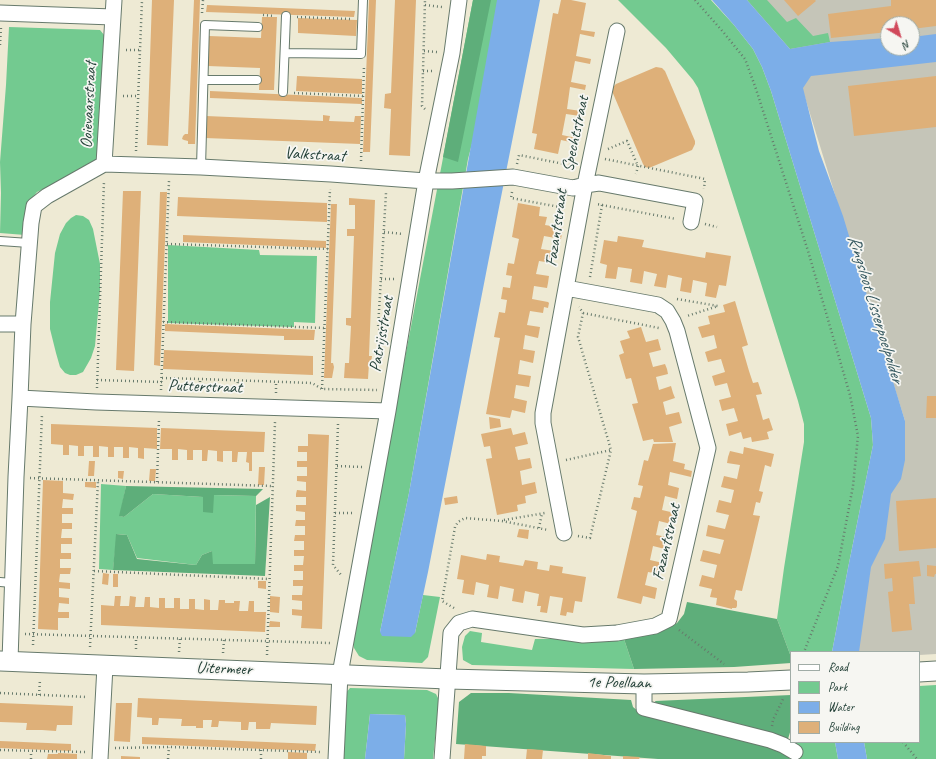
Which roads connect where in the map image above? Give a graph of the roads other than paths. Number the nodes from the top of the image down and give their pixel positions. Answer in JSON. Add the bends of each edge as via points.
{"nodes":[{"id":1,"x":114,"y":0,"type":"edge"},
{"id":2,"x":363,"y":0,"type":"edge"},
{"id":3,"x":459,"y":0,"type":"edge"},
{"id":4,"x":32,"y":7,"type":"edge"},
{"id":5,"x":0,"y":13,"type":"edge"},
{"id":6,"x":286,"y":16,"type":"road end"},
{"id":7,"x":113,"y":17,"type":"junction"},
{"id":8,"x":258,"y":28,"type":"road end"},
{"id":9,"x":617,"y":30,"type":"dead end"},
{"id":10,"x":285,"y":53,"type":"junction"},
{"id":11,"x":204,"y":80,"type":"junction"},
{"id":12,"x":257,"y":80,"type":"dead end"},
{"id":13,"x":283,"y":92,"type":"road end"},
{"id":14,"x":104,"y":164,"type":"junction"},
{"id":15,"x":200,"y":168,"type":"junction"},
{"id":16,"x":426,"y":181,"type":"junction"},
{"id":17,"x":585,"y":185,"type":"junction"},
{"id":18,"x":691,"y":222,"type":"road end"},
{"id":19,"x":0,"y":241,"type":"edge"},
{"id":20,"x":29,"y":243,"type":"junction"},
{"id":21,"x":566,"y":288,"type":"junction"},
{"id":22,"x":0,"y":324,"type":"edge"},
{"id":23,"x":23,"y":324,"type":"junction"},
{"id":24,"x":20,"y":398,"type":"junction"},
{"id":25,"x":388,"y":411,"type":"junction"},
{"id":26,"x":564,"y":533,"type":"dead end"},
{"id":27,"x":6,"y":582,"type":"edge"},
{"id":28,"x":5,"y":661,"type":"edge"},
{"id":29,"x":97,"y":665,"type":"junction"},
{"id":30,"x":936,"y":671,"type":"edge"},
{"id":31,"x":920,"y":672,"type":"edge"},
{"id":32,"x":340,"y":674,"type":"junction"},
{"id":33,"x":448,"y":679,"type":"junction"},
{"id":34,"x":644,"y":684,"type":"junction"},
{"id":35,"x":789,"y":685,"type":"edge"},
{"id":36,"x":795,"y":752,"type":"dead end"},
{"id":37,"x":100,"y":753,"type":"edge"},
{"id":38,"x":336,"y":756,"type":"edge"},
{"id":39,"x":442,"y":759,"type":"edge"}],
"edges":[{"from":1,"to":7,"type":"street","name":"Ooievaarstraat"},
{"from":2,"to":10,"type":"lane","via":[[361,54]]},
{"from":3,"to":16,"type":"street","name":"Patrijsstraat","via":[[452,53]]},
{"from":4,"to":5,"type":"street"},
{"from":4,"to":7,"type":"street"},
{"from":6,"to":10,"type":"lane"},
{"from":7,"to":14,"type":"street","name":"Ooievaarstraat"},
{"from":8,"to":11,"type":"lane","via":[[205,25]]},
{"from":9,"to":17,"type":"street","name":"Spechtstraat"},
{"from":10,"to":13,"type":"lane"},
{"from":11,"to":12,"type":"lane"},
{"from":11,"to":15,"type":"lane"},
{"from":14,"to":15,"type":"street","name":"Valkstraat"},
{"from":14,"to":20,"type":"street","name":"Ooievaarstraat","via":[[34,206]]},
{"from":15,"to":16,"type":"street","name":"Valkstraat"},
{"from":16,"to":17,"type":"street","name":"Fazantstraat","via":[[513,176],[573,188]]},
{"from":16,"to":25,"type":"street","name":"Patrijsstraat"},
{"from":17,"to":18,"type":"street","name":"Spechtstraat","via":[[599,183],[695,201]]},
{"from":17,"to":21,"type":"street","name":"Fazantstraat"},
{"from":19,"to":20,"type":"lane"},
{"from":20,"to":23,"type":"street","name":"Ooievaarstraat"},
{"from":21,"to":26,"type":"street","name":"Fazantstraat","via":[[543,413]]},
{"from":21,"to":33,"type":"street","name":"Fazantstraat","via":[[658,305],[666,311],[675,326],[708,448],[669,619],[655,626],[617,633],[583,634],[472,619],[459,623],[451,633]]},
{"from":22,"to":23,"type":"street"},
{"from":23,"to":24,"type":"street","name":"Ooievaarstraat"},
{"from":24,"to":25,"type":"street","name":"Putterstraat"},
{"from":24,"to":27,"type":"street","name":"Ooievaarstraat","via":[[16,477]]},
{"from":25,"to":32,"type":"street","name":"Patrijsstraat"},
{"from":27,"to":28,"type":"street","name":"Ooievaarstraat","via":[[11,633]]},
{"from":28,"to":29,"type":"street","name":"Uitermeer"},
{"from":29,"to":32,"type":"street","name":"Uitermeer"},
{"from":29,"to":37,"type":"street","via":[[103,697]]},
{"from":30,"to":31,"type":"street"},
{"from":32,"to":33,"type":"street","name":"Uitermeer"},
{"from":32,"to":38,"type":"street","name":"Patrijsstraat"},
{"from":33,"to":34,"type":"street","name":"1e Poellaan"},
{"from":33,"to":39,"type":"street"},
{"from":34,"to":35,"type":"street","name":"1e Poellaan","via":[[748,682]]},
{"from":34,"to":36,"type":"street","via":[[644,708],[770,740]]}]}
